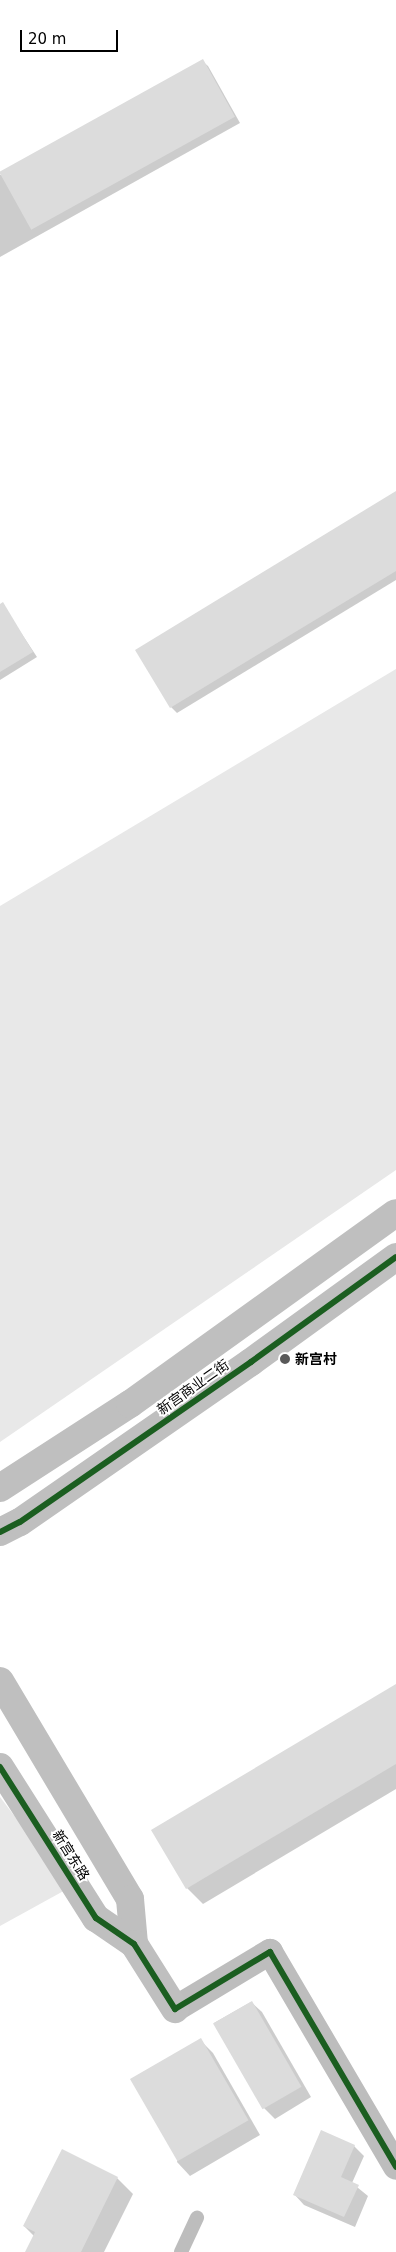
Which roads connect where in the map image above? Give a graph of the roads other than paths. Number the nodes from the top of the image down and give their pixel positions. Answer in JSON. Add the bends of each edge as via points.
{"nodes":[{"id":1,"x":396,"y":1213,"type":"edge"},
{"id":2,"x":396,"y":1257,"type":"edge"},
{"id":3,"x":0,"y":1488,"type":"edge"},
{"id":4,"x":0,"y":1532,"type":"edge"},
{"id":5,"x":0,"y":1681,"type":"edge"},
{"id":6,"x":0,"y":1767,"type":"edge"},
{"id":7,"x":134,"y":1944,"type":"junction"},
{"id":8,"x":175,"y":2009,"type":"joint"},
{"id":9,"x":396,"y":2167,"type":"edge"},
{"id":10,"x":197,"y":2216,"type":"dead end"},
{"id":11,"x":181,"y":2252,"type":"edge"}],
"edges":[{"from":1,"to":3,"type":"street","name":"新宫商业二街","via":[[130,1404]]},
{"from":2,"to":4,"type":"street","name":"新宫商业二街","via":[[251,1362],[20,1522]]},
{"from":5,"to":7,"type":"street","name":"新宫东路","via":[[130,1899]]},
{"from":6,"to":7,"type":"street","name":"新宫东路","via":[[96,1918]]},
{"from":7,"to":8,"type":"street"},
{"from":8,"to":9,"type":"street","via":[[270,1952]]},
{"from":10,"to":11,"type":"lane"}]}
